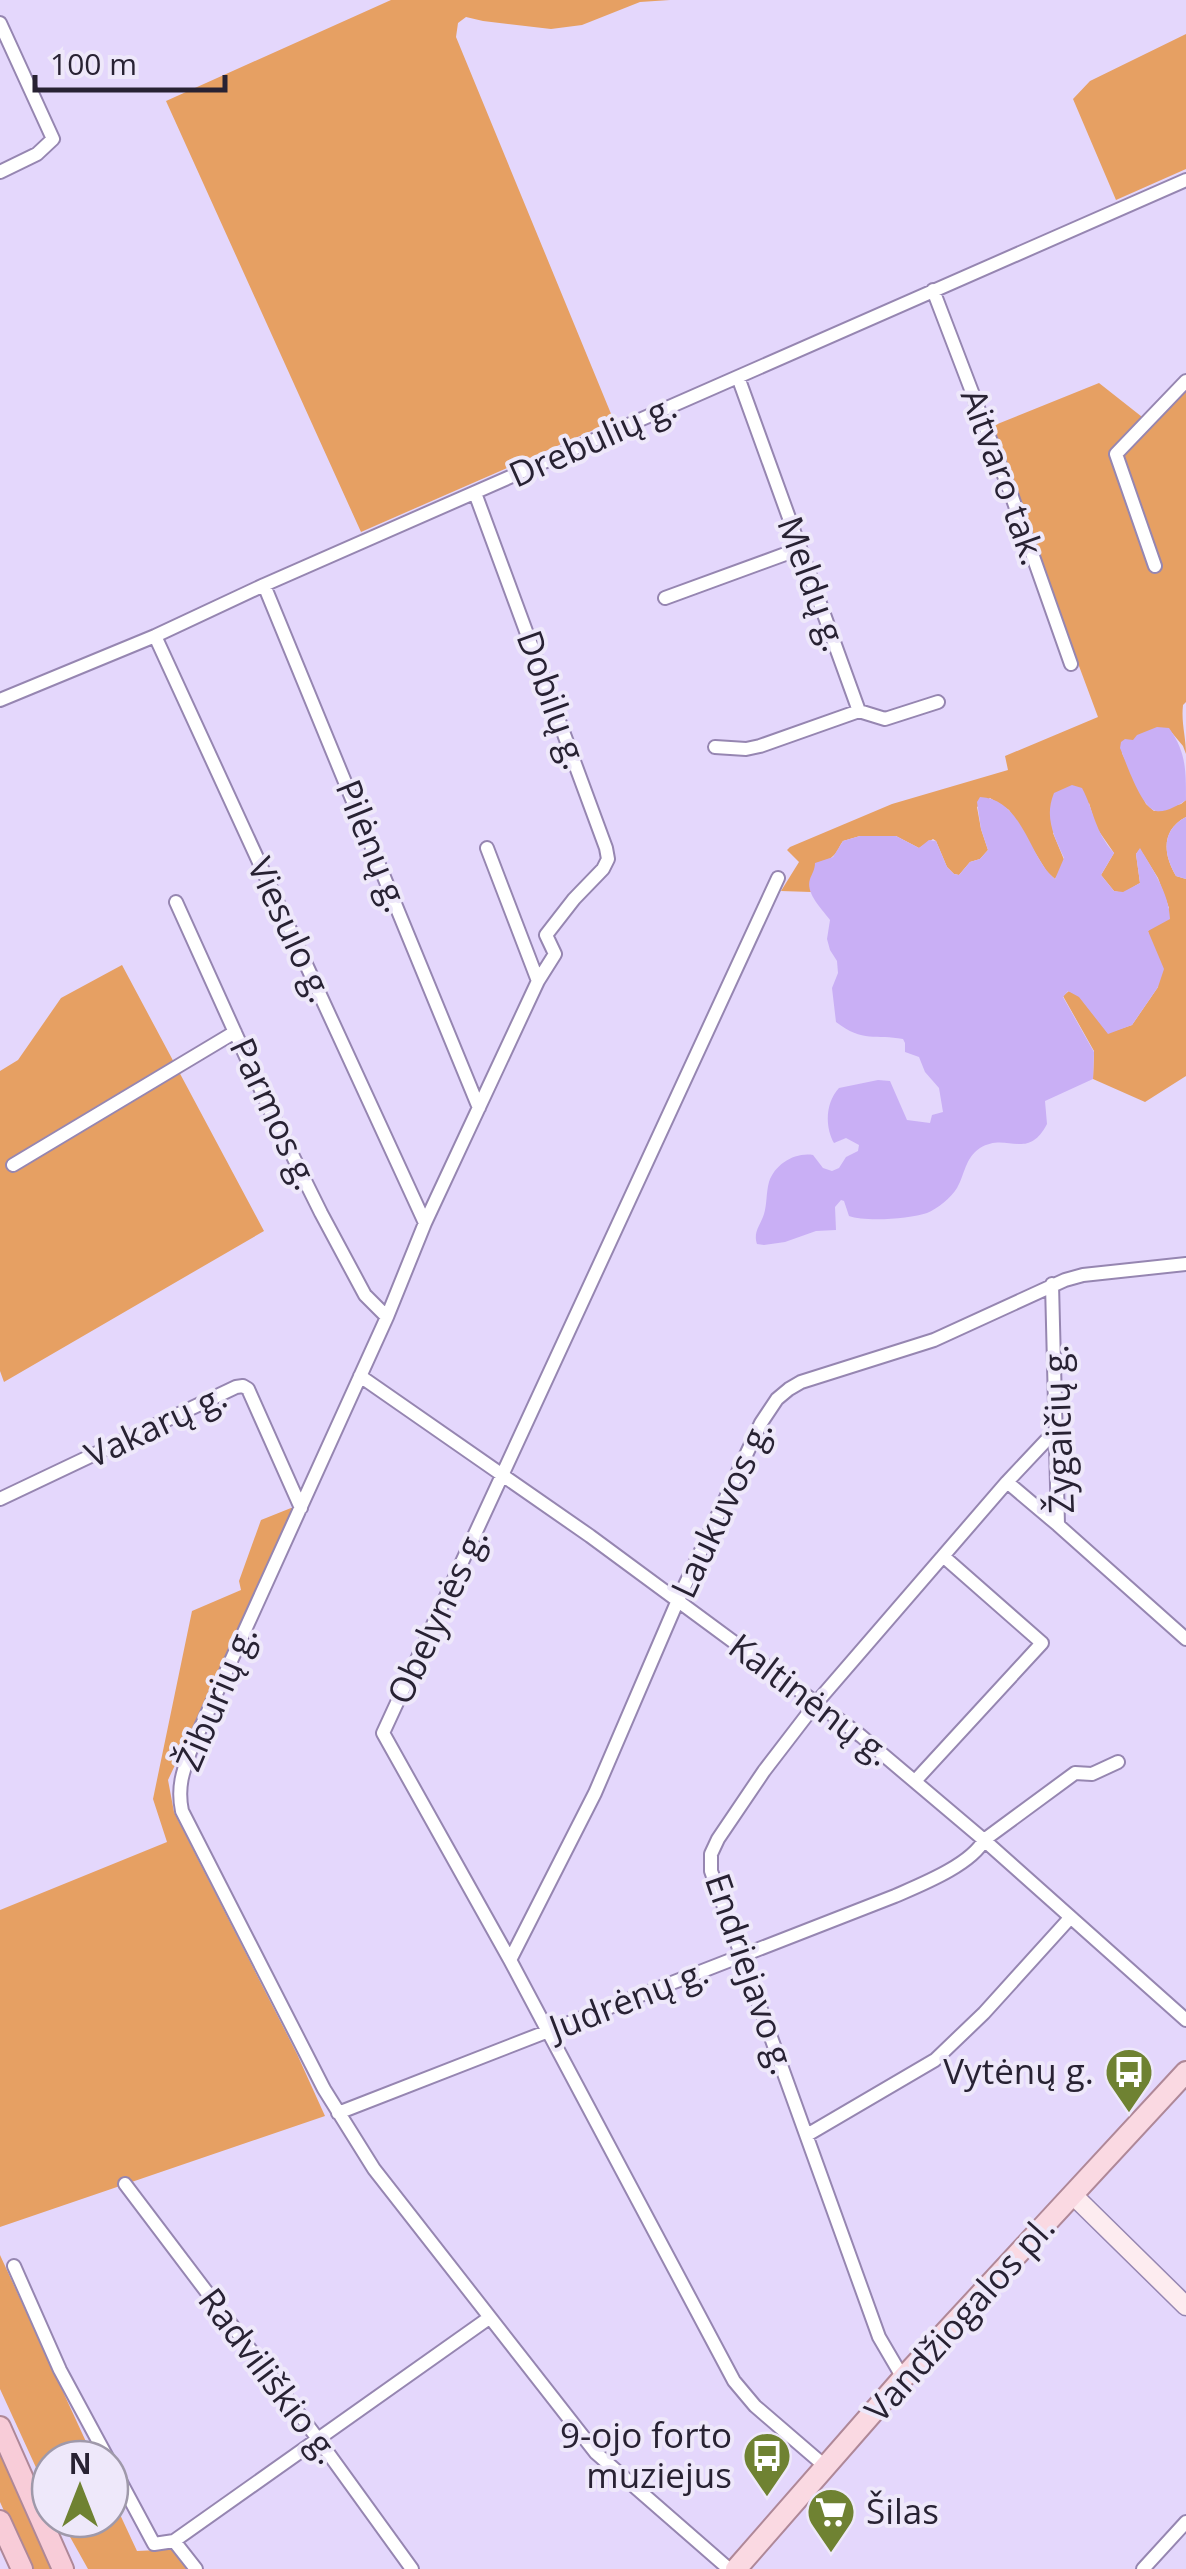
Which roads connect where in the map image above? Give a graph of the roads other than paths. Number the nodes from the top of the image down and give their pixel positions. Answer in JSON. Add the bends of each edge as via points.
{"nodes":[{"id":1,"x":0,"y":24,"type":"edge"},
{"id":2,"x":0,"y":172,"type":"edge"},
{"id":3,"x":1186,"y":180,"type":"edge"},
{"id":4,"x":933,"y":290,"type":"junction"},
{"id":5,"x":738,"y":377,"type":"junction"},
{"id":6,"x":1186,"y":380,"type":"edge"},
{"id":7,"x":475,"y":493,"type":"junction"},
{"id":8,"x":799,"y":549,"type":"junction"},
{"id":9,"x":1155,"y":566,"type":"dead end"},
{"id":10,"x":264,"y":585,"type":"junction"},
{"id":11,"x":665,"y":598,"type":"dead end"},
{"id":12,"x":155,"y":636,"type":"junction"},
{"id":13,"x":1072,"y":664,"type":"dead end"},
{"id":14,"x":0,"y":700,"type":"edge"},
{"id":15,"x":938,"y":702,"type":"dead end"},
{"id":16,"x":859,"y":711,"type":"junction"},
{"id":17,"x":715,"y":748,"type":"dead end"},
{"id":18,"x":487,"y":848,"type":"dead end"},
{"id":19,"x":778,"y":878,"type":"dead end"},
{"id":20,"x":574,"y":899,"type":"joint"},
{"id":21,"x":176,"y":902,"type":"dead end"},
{"id":22,"x":538,"y":981,"type":"junction"},
{"id":23,"x":235,"y":1032,"type":"junction"},
{"id":24,"x":479,"y":1108,"type":"junction"},
{"id":25,"x":13,"y":1166,"type":"dead end"},
{"id":26,"x":425,"y":1224,"type":"junction"},
{"id":27,"x":1186,"y":1264,"type":"edge"},
{"id":28,"x":1052,"y":1284,"type":"junction"},
{"id":29,"x":387,"y":1318,"type":"junction"},
{"id":30,"x":360,"y":1376,"type":"junction"},
{"id":31,"x":1055,"y":1431,"type":"junction"},
{"id":32,"x":504,"y":1475,"type":"junction"},
{"id":33,"x":1007,"y":1482,"type":"junction"},
{"id":34,"x":0,"y":1499,"type":"edge"},
{"id":35,"x":301,"y":1508,"type":"junction"},
{"id":36,"x":1058,"y":1525,"type":"junction"},
{"id":37,"x":944,"y":1556,"type":"junction"},
{"id":38,"x":678,"y":1600,"type":"junction"},
{"id":39,"x":1186,"y":1639,"type":"edge"},
{"id":40,"x":818,"y":1702,"type":"junction"},
{"id":41,"x":1118,"y":1762,"type":"dead end"},
{"id":42,"x":914,"y":1781,"type":"junction"},
{"id":43,"x":984,"y":1840,"type":"junction"},
{"id":44,"x":1070,"y":1918,"type":"junction"},
{"id":45,"x":741,"y":1956,"type":"junction"},
{"id":46,"x":510,"y":1960,"type":"junction"},
{"id":47,"x":1186,"y":2020,"type":"edge"},
{"id":48,"x":546,"y":2032,"type":"junction"},
{"id":49,"x":1186,"y":2072,"type":"edge"},
{"id":50,"x":338,"y":2113,"type":"junction"},
{"id":51,"x":807,"y":2135,"type":"junction"},
{"id":52,"x":124,"y":2184,"type":"dead end"},
{"id":53,"x":1073,"y":2195,"type":"junction"},
{"id":54,"x":14,"y":2266,"type":"dead end"},
{"id":55,"x":1186,"y":2306,"type":"edge"},
{"id":56,"x":489,"y":2318,"type":"junction"},
{"id":57,"x":903,"y":2378,"type":"junction"},
{"id":58,"x":0,"y":2426,"type":"edge"},
{"id":59,"x":97,"y":2439,"type":"edge"},
{"id":60,"x":318,"y":2440,"type":"junction"},
{"id":61,"x":826,"y":2467,"type":"junction"},
{"id":62,"x":130,"y":2500,"type":"edge"},
{"id":63,"x":0,"y":2521,"type":"edge"},
{"id":64,"x":1186,"y":2522,"type":"edge"},
{"id":65,"x":174,"y":2541,"type":"junction"},
{"id":66,"x":22,"y":2569,"type":"edge"},
{"id":67,"x":64,"y":2569,"type":"edge"},
{"id":68,"x":196,"y":2569,"type":"edge"},
{"id":69,"x":412,"y":2569,"type":"edge"},
{"id":70,"x":729,"y":2569,"type":"edge"},
{"id":71,"x":736,"y":2569,"type":"edge"},
{"id":72,"x":1142,"y":2569,"type":"edge"}],
"edges":[{"from":1,"to":2,"type":"street","via":[[53,139]]},
{"from":3,"to":4,"type":"street","name":"Drebulių g."},
{"from":4,"to":5,"type":"street","name":"Drebulių g."},
{"from":4,"to":13,"type":"street","name":"Aitvaro tak."},
{"from":5,"to":7,"type":"street","name":"Drebulių g."},
{"from":5,"to":8,"type":"street","name":"Meldų g."},
{"from":6,"to":9,"type":"street","via":[[1116,454]]},
{"from":7,"to":10,"type":"street","name":"Drebulių g."},
{"from":7,"to":20,"type":"street","name":"Dobilų g.","via":[[606,848],[603,869]]},
{"from":8,"to":11,"type":"street"},
{"from":8,"to":16,"type":"street","name":"Meldų g."},
{"from":10,"to":12,"type":"street","name":"Drebulių g."},
{"from":10,"to":24,"type":"street","name":"Pilėnų g."},
{"from":12,"to":14,"type":"street","name":"Drebulių g."},
{"from":12,"to":26,"type":"street","name":"Viesulo g."},
{"from":15,"to":16,"type":"street","via":[[885,719]]},
{"from":16,"to":17,"type":"street","via":[[760,746]]},
{"from":18,"to":22,"type":"street"},
{"from":19,"to":32,"type":"street","name":"Obelynės g."},
{"from":20,"to":22,"type":"street","name":"Žiburių g.","via":[[546,935],[555,954]]},
{"from":21,"to":23,"type":"street","name":"Parmos g."},
{"from":22,"to":24,"type":"street","name":"Žiburių g."},
{"from":23,"to":25,"type":"street"},
{"from":23,"to":29,"type":"street","name":"Parmos g.","via":[[365,1296]]},
{"from":24,"to":26,"type":"street","name":"Žiburių g."},
{"from":26,"to":29,"type":"street","name":"Žiburių g."},
{"from":27,"to":28,"type":"street","name":"Laukuvos g."},
{"from":28,"to":31,"type":"street","name":"Žygaičių g."},
{"from":28,"to":38,"type":"street","name":"Laukuvos g.","via":[[934,1340],[825,1373],[782,1394],[761,1423]]},
{"from":29,"to":30,"type":"street","name":"Žiburių g."},
{"from":30,"to":32,"type":"street","name":"Kaltinėnų g."},
{"from":30,"to":35,"type":"street","name":"Žiburių g."},
{"from":31,"to":33,"type":"street","name":"Endriejavo g."},
{"from":31,"to":36,"type":"street","name":"Žygaičių g."},
{"from":32,"to":38,"type":"street","name":"Kaltinėnų g."},
{"from":32,"to":46,"type":"street","name":"Obelynės g.","via":[[384,1733]]},
{"from":33,"to":36,"type":"street"},
{"from":33,"to":37,"type":"street","name":"Endriejavo g."},
{"from":34,"to":35,"type":"street","name":"Vakarų g.","via":[[243,1386]]},
{"from":35,"to":50,"type":"street","name":"Žiburių g.","via":[[192,1749],[178,1796]]},
{"from":36,"to":39,"type":"street","name":"Žygaičių g."},
{"from":37,"to":40,"type":"street","name":"Endriejavo g."},
{"from":37,"to":42,"type":"street","via":[[1042,1643]]},
{"from":38,"to":40,"type":"street","name":"Kaltinėnų g."},
{"from":38,"to":46,"type":"street","name":"Laukuvos g.","via":[[595,1793]]},
{"from":40,"to":42,"type":"street","name":"Kaltinėnų g."},
{"from":40,"to":45,"type":"street","name":"Endriejavo g.","via":[[711,1854]]},
{"from":41,"to":43,"type":"street","name":"Judrėnų g.","via":[[1092,1774],[1075,1773]]},
{"from":42,"to":43,"type":"street","name":"Kaltinėnų g."},
{"from":43,"to":44,"type":"street","name":"Kaltinėnų g."},
{"from":43,"to":45,"type":"street","name":"Judrėnų g.","via":[[926,1882]]},
{"from":44,"to":47,"type":"street","name":"Kaltinėnų g."},
{"from":44,"to":51,"type":"street","via":[[935,2060]]},
{"from":45,"to":48,"type":"street","name":"Judrėnų g."},
{"from":45,"to":51,"type":"street","name":"Endriejavo g."},
{"from":46,"to":48,"type":"street","name":"Obelynės g."},
{"from":48,"to":50,"type":"street","name":"Judrėnų g."},
{"from":48,"to":61,"type":"street","name":"Obelynės g.","via":[[734,2381]]},
{"from":49,"to":53,"type":"main road","name":"Vandžiogalos pl."},
{"from":50,"to":56,"type":"street","name":"Žiburių g."},
{"from":51,"to":57,"type":"street","name":"Endriejavo g.","via":[[879,2336]]},
{"from":52,"to":60,"type":"street","name":"Radviliškio g."},
{"from":53,"to":55,"type":"main road"},
{"from":53,"to":57,"type":"main road","name":"Vandžiogalos pl."},
{"from":54,"to":59,"type":"street"},
{"from":56,"to":60,"type":"street"},
{"from":56,"to":70,"type":"street","name":"Žiburių g.","via":[[596,2454]]},
{"from":57,"to":61,"type":"main road","name":"Vandžiogalos pl."},
{"from":58,"to":67,"type":"highway"},
{"from":60,"to":65,"type":"street"},
{"from":60,"to":69,"type":"street","name":"Radviliškio g."},
{"from":61,"to":71,"type":"main road","name":"Vandžiogalos pl."},
{"from":62,"to":65,"type":"street","via":[[154,2544]]},
{"from":63,"to":66,"type":"highway"},
{"from":64,"to":72,"type":"street"},
{"from":65,"to":68,"type":"street"}]}
